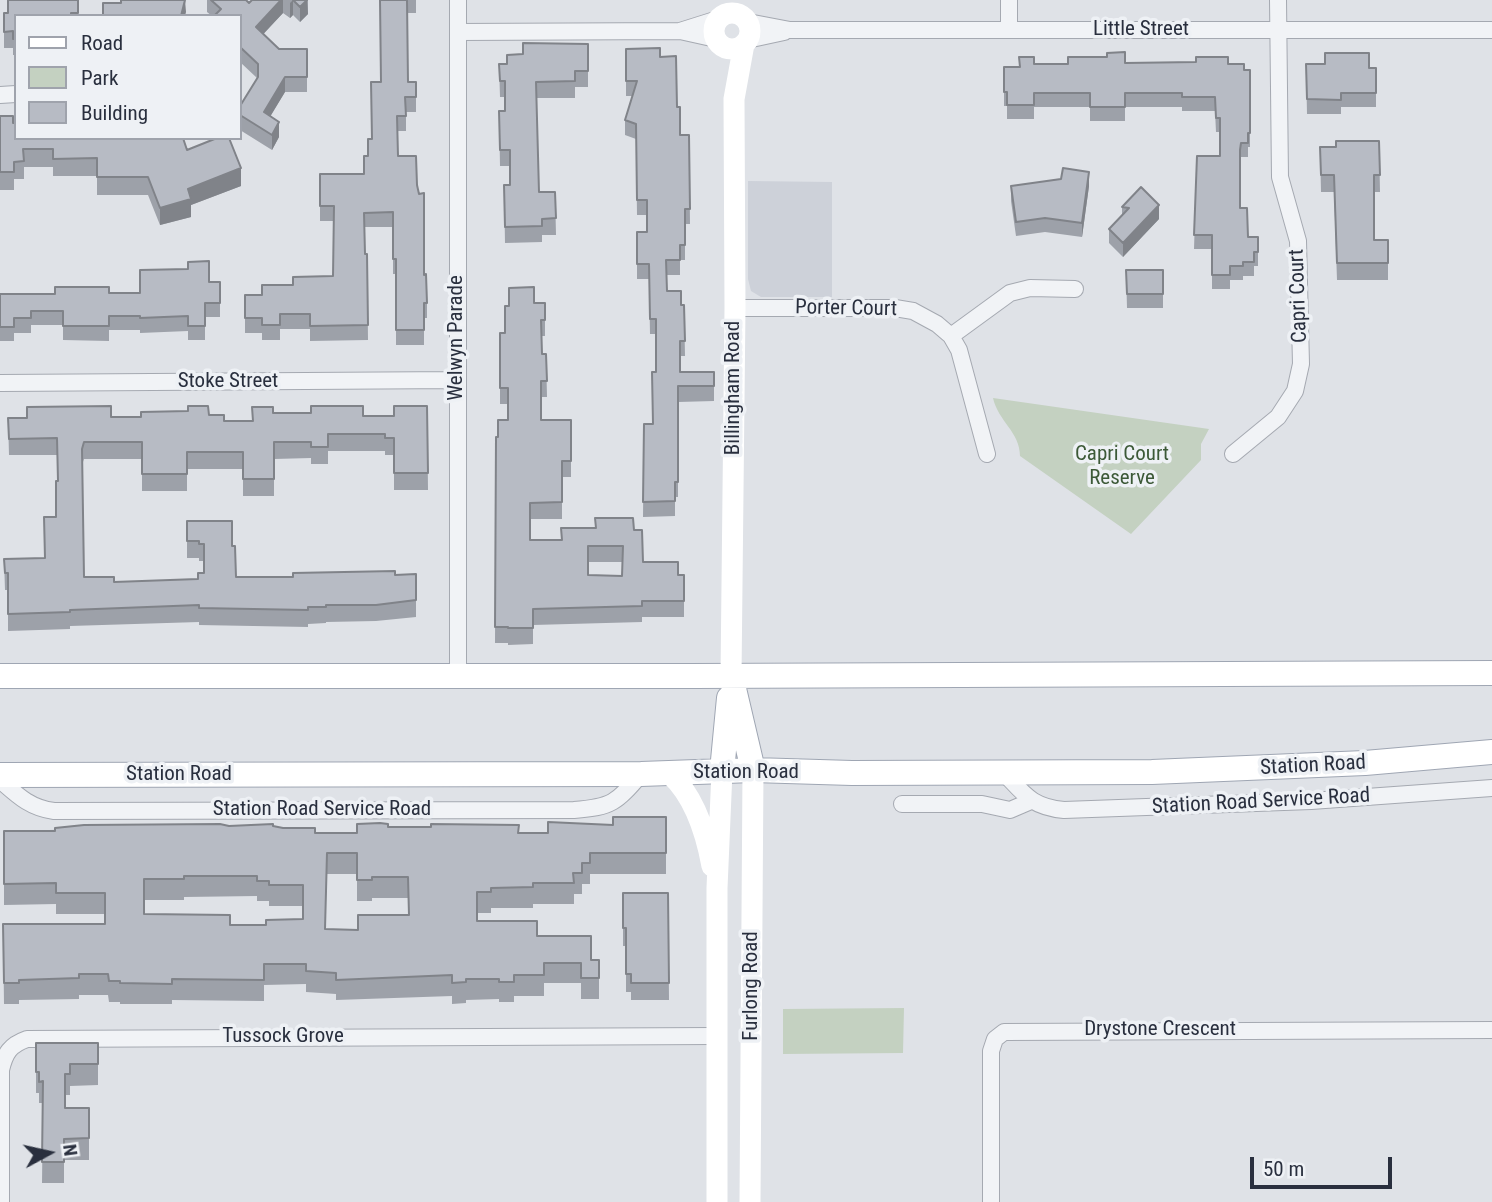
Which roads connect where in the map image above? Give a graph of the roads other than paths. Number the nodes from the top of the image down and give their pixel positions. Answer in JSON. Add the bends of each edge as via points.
{"nodes":[{"id":1,"x":458,"y":0,"type":"edge"},
{"id":2,"x":1009,"y":0,"type":"edge"},
{"id":3,"x":1278,"y":0,"type":"edge"},
{"id":4,"x":733,"y":24,"type":"edge"},
{"id":5,"x":1009,"y":29,"type":"junction"},
{"id":6,"x":1278,"y":30,"type":"junction"},
{"id":7,"x":1492,"y":30,"type":"edge"},
{"id":8,"x":458,"y":32,"type":"junction"},
{"id":9,"x":1074,"y":289,"type":"dead end"},
{"id":10,"x":735,"y":307,"type":"junction"},
{"id":11,"x":951,"y":336,"type":"junction"},
{"id":12,"x":457,"y":380,"type":"junction"},
{"id":13,"x":0,"y":383,"type":"edge"},
{"id":14,"x":987,"y":454,"type":"dead end"},
{"id":15,"x":1233,"y":454,"type":"dead end"},
{"id":16,"x":1492,"y":673,"type":"edge"},
{"id":17,"x":458,"y":675,"type":"junction"},
{"id":18,"x":0,"y":676,"type":"edge"},
{"id":19,"x":731,"y":676,"type":"junction"},
{"id":20,"x":1492,"y":752,"type":"edge"},
{"id":21,"x":753,"y":770,"type":"junction"},
{"id":22,"x":722,"y":771,"type":"junction"},
{"id":23,"x":1004,"y":773,"type":"junction"},
{"id":24,"x":641,"y":774,"type":"junction"},
{"id":25,"x":670,"y":774,"type":"junction"},
{"id":26,"x":0,"y":778,"type":"edge"},
{"id":27,"x":1492,"y":788,"type":"edge"},
{"id":28,"x":1031,"y":801,"type":"junction"},
{"id":29,"x":902,"y":804,"type":"dead end"},
{"id":30,"x":717,"y":888,"type":"junction"},
{"id":31,"x":1492,"y":1030,"type":"edge"},
{"id":32,"x":715,"y":1036,"type":"junction"},
{"id":33,"x":1,"y":1202,"type":"edge"},
{"id":34,"x":717,"y":1202,"type":"edge"},
{"id":35,"x":750,"y":1202,"type":"edge"},
{"id":36,"x":991,"y":1202,"type":"edge"}],
"edges":[{"from":1,"to":8,"type":"street","name":"Welwyn Parade"},
{"from":2,"to":5,"type":"street"},
{"from":3,"to":6,"type":"street","name":"Capri Court"},
{"from":4,"to":5,"type":"street","name":"Little Street","via":[[790,30]]},
{"from":4,"to":8,"type":"street","name":"Little Street","via":[[680,31]]},
{"from":4,"to":10,"type":"main road","name":"Billingham Road"},
{"from":5,"to":6,"type":"street","name":"Little Street"},
{"from":6,"to":7,"type":"street","name":"Little Street"},
{"from":6,"to":15,"type":"street","name":"Capri Court","via":[[1280,177],[1298,241],[1301,364],[1295,391],[1278,417]]},
{"from":8,"to":12,"type":"street","name":"Welwyn Parade"},
{"from":9,"to":11,"type":"street","via":[[1030,288],[1010,293]]},
{"from":10,"to":11,"type":"street","name":"Porter Court","via":[[895,308],[925,315]]},
{"from":10,"to":19,"type":"main road","name":"Billingham Road"},
{"from":11,"to":14,"type":"street","via":[[959,350]]},
{"from":12,"to":13,"type":"street","name":"Stoke Street"},
{"from":12,"to":17,"type":"street","name":"Welwyn Parade"},
{"from":16,"to":19,"type":"main road"},
{"from":17,"to":18,"type":"main road"},
{"from":17,"to":19,"type":"main road"},
{"from":19,"to":21,"type":"main road"},
{"from":19,"to":22,"type":"main road"},
{"from":20,"to":23,"type":"main road","name":"Station Road","via":[[1252,769]]},
{"from":21,"to":22,"type":"main road","name":"Station Road"},
{"from":21,"to":23,"type":"main road","name":"Station Road"},
{"from":21,"to":35,"type":"main road","name":"Furlong Road"},
{"from":22,"to":25,"type":"main road","name":"Station Road"},
{"from":22,"to":30,"type":"main road","name":"Furlong Road"},
{"from":23,"to":28,"type":"street"},
{"from":24,"to":25,"type":"main road","name":"Station Road"},
{"from":24,"to":26,"type":"main road","name":"Station Road"},
{"from":24,"to":26,"type":"street","name":"Station Road Service Road","via":[[619,799],[602,807],[574,810],[54,811],[35,808]]},
{"from":25,"to":30,"type":"main road","via":[[692,801]]},
{"from":27,"to":28,"type":"street","name":"Station Road Service Road","via":[[1298,802],[1093,809],[1048,809]]},
{"from":28,"to":29,"type":"street","name":"Station Road Service Road","via":[[1010,810],[982,804]]},
{"from":30,"to":32,"type":"main road","name":"Furlong Road"},
{"from":31,"to":36,"type":"street","name":"Drystone Crescent","via":[[1004,1032],[991,1051]]},
{"from":32,"to":33,"type":"street","name":"Tussock Grove","via":[[27,1039],[10,1047],[1,1070]]},
{"from":32,"to":34,"type":"main road","name":"Furlong Road"}]}
